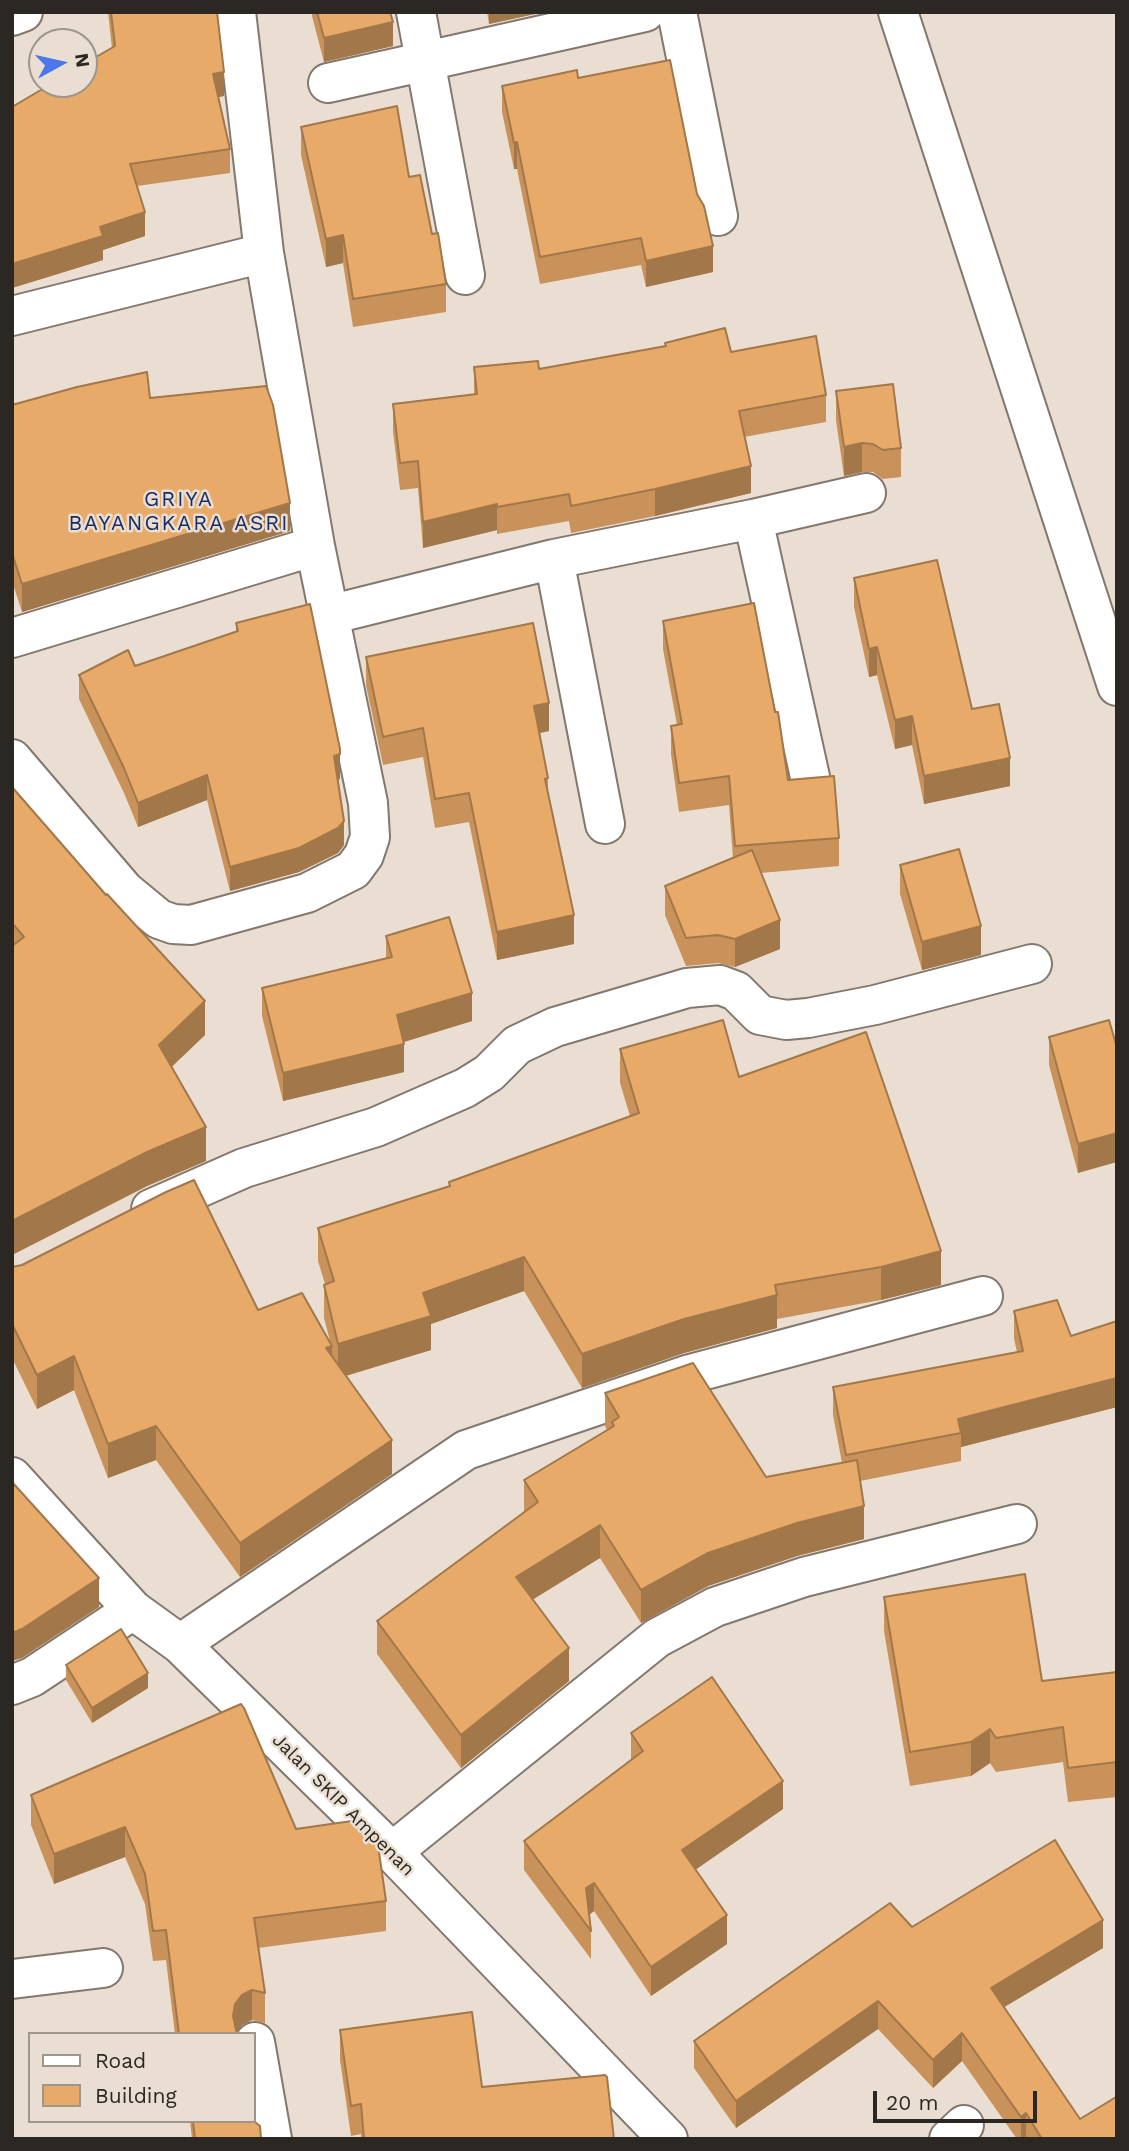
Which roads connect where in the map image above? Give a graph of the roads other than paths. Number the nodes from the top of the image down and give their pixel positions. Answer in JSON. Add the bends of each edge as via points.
{"nodes":[{"id":1,"x":23,"y":12,"type":"edge"},
{"id":2,"x":236,"y":12,"type":"edge"},
{"id":3,"x":416,"y":12,"type":"edge"},
{"id":4,"x":645,"y":12,"type":"edge"},
{"id":5,"x":677,"y":12,"type":"edge"},
{"id":6,"x":898,"y":12,"type":"edge"},
{"id":7,"x":12,"y":16,"type":"edge"},
{"id":8,"x":426,"y":61,"type":"junction"},
{"id":9,"x":328,"y":83,"type":"dead end"},
{"id":10,"x":718,"y":216,"type":"dead end"},
{"id":11,"x":264,"y":253,"type":"junction"},
{"id":12,"x":465,"y":275,"type":"dead end"},
{"id":13,"x":12,"y":316,"type":"edge"},
{"id":14,"x":866,"y":492,"type":"dead end"},
{"id":15,"x":753,"y":519,"type":"junction"},
{"id":16,"x":315,"y":546,"type":"junction"},
{"id":17,"x":554,"y":559,"type":"junction"},
{"id":18,"x":329,"y":615,"type":"junction"},
{"id":19,"x":12,"y":638,"type":"edge"},
{"id":20,"x":1117,"y":686,"type":"edge"},
{"id":21,"x":12,"y":760,"type":"edge"},
{"id":22,"x":811,"y":786,"type":"edge"},
{"id":23,"x":605,"y":824,"type":"dead end"},
{"id":24,"x":1032,"y":964,"type":"dead end"},
{"id":25,"x":121,"y":1224,"type":"edge"},
{"id":26,"x":983,"y":1296,"type":"dead end"},
{"id":27,"x":12,"y":1477,"type":"edge"},
{"id":28,"x":1017,"y":1524,"type":"dead end"},
{"id":29,"x":133,"y":1611,"type":"junction"},
{"id":30,"x":180,"y":1644,"type":"junction"},
{"id":31,"x":12,"y":1685,"type":"edge"},
{"id":32,"x":392,"y":1852,"type":"junction"},
{"id":33,"x":103,"y":1968,"type":"dead end"},
{"id":34,"x":12,"y":1979,"type":"edge"},
{"id":35,"x":256,"y":2048,"type":"edge"},
{"id":36,"x":272,"y":2139,"type":"edge"},
{"id":37,"x":668,"y":2139,"type":"edge"}],
"edges":[{"from":1,"to":7,"type":"street"},
{"from":2,"to":11,"type":"street"},
{"from":3,"to":8,"type":"street"},
{"from":4,"to":8,"type":"street"},
{"from":5,"to":10,"type":"street"},
{"from":6,"to":20,"type":"street"},
{"from":8,"to":9,"type":"street"},
{"from":8,"to":12,"type":"street"},
{"from":11,"to":13,"type":"street"},
{"from":11,"to":16,"type":"street"},
{"from":14,"to":15,"type":"street"},
{"from":15,"to":17,"type":"street"},
{"from":15,"to":22,"type":"street"},
{"from":16,"to":18,"type":"street"},
{"from":16,"to":19,"type":"street"},
{"from":17,"to":18,"type":"street"},
{"from":17,"to":23,"type":"street"},
{"from":18,"to":21,"type":"street","via":[[368,803],[370,837],[353,870],[307,893],[191,925],[159,919],[125,891]]},
{"from":24,"to":25,"type":"street","via":[[874,1005],[786,1020],[760,1015],[736,991],[720,985],[687,988],[555,1027],[517,1045],[489,1073],[465,1088],[376,1126],[244,1168]]},
{"from":26,"to":30,"type":"street","via":[[690,1374],[466,1450]]},
{"from":27,"to":29,"type":"street","name":"Jalan SKIP Ampenan"},
{"from":28,"to":32,"type":"street","via":[[804,1577],[715,1606],[657,1639]]},
{"from":29,"to":30,"type":"street","name":"Jalan SKIP Ampenan"},
{"from":29,"to":31,"type":"street","via":[[32,1677]]},
{"from":30,"to":32,"type":"street","name":"Jalan SKIP Ampenan"},
{"from":32,"to":37,"type":"street","name":"Jalan SKIP Ampenan"},
{"from":33,"to":34,"type":"street"},
{"from":35,"to":36,"type":"street"}]}
